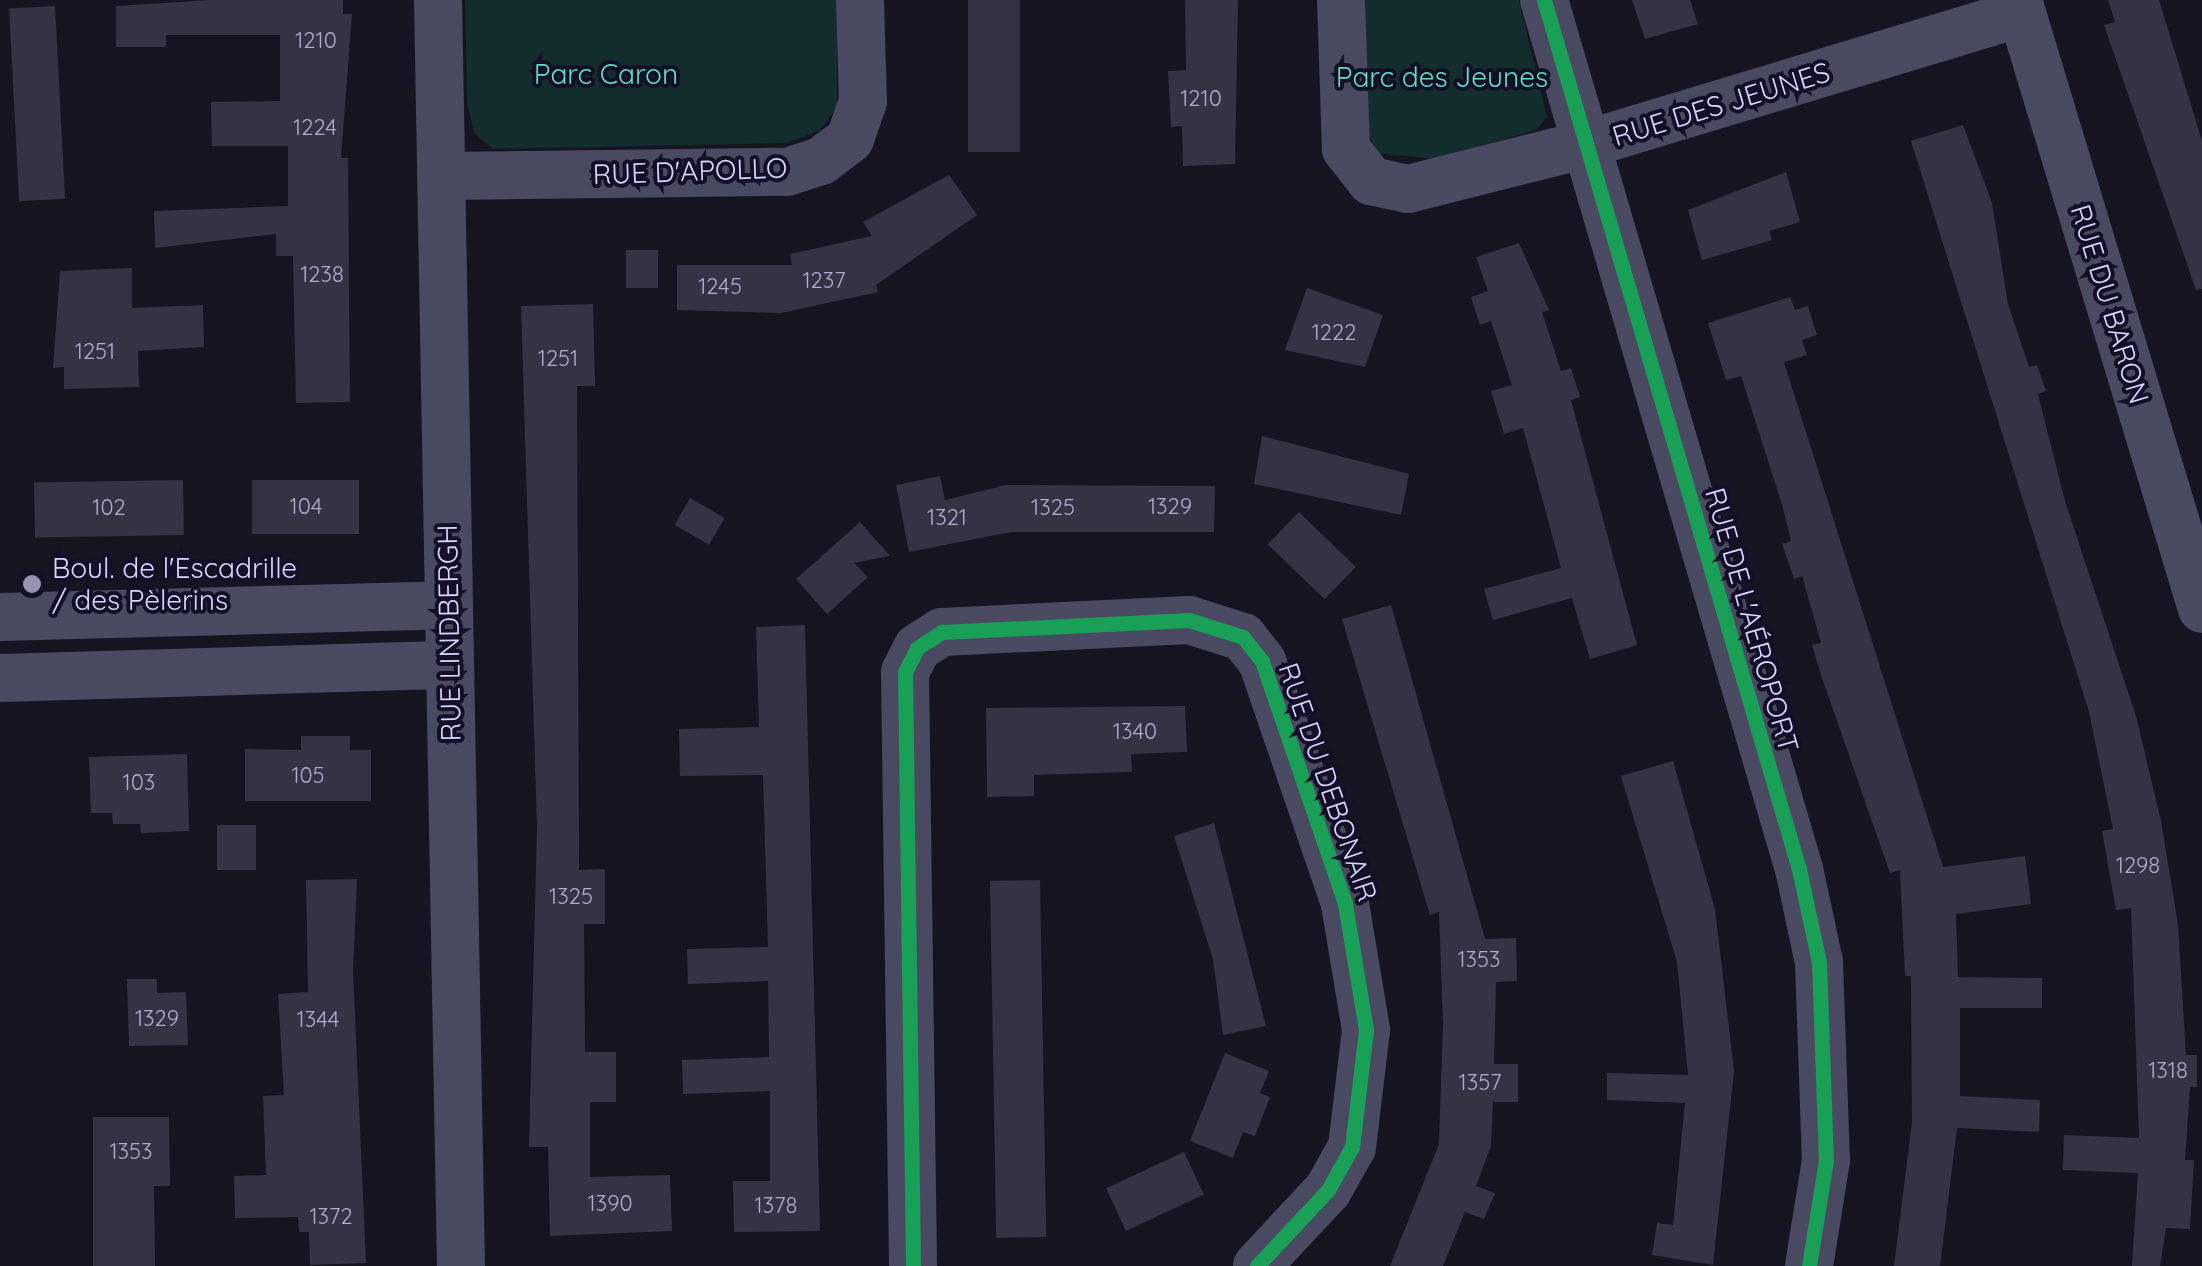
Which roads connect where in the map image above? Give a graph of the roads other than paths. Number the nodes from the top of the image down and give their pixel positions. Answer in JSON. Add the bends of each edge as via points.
{"nodes":[{"id":1,"x":438,"y":0,"type":"edge"},
{"id":2,"x":860,"y":0,"type":"edge"},
{"id":3,"x":1341,"y":0,"type":"edge"},
{"id":4,"x":1544,"y":0,"type":"edge"},
{"id":5,"x":2020,"y":7,"type":"edge"},
{"id":6,"x":1587,"y":144,"type":"junction"},
{"id":7,"x":441,"y":176,"type":"junction"},
{"id":8,"x":448,"y":606,"type":"junction"},
{"id":9,"x":2202,"y":608,"type":"edge"},
{"id":10,"x":0,"y":616,"type":"edge"},
{"id":11,"x":450,"y":665,"type":"junction"},
{"id":12,"x":0,"y":678,"type":"edge"},
{"id":13,"x":462,"y":1266,"type":"edge"},
{"id":14,"x":913,"y":1266,"type":"edge"},
{"id":15,"x":1257,"y":1266,"type":"edge"},
{"id":16,"x":1808,"y":1266,"type":"edge"}],
"edges":[{"from":1,"to":7,"type":"street","name":"RUE LINDBERGH"},
{"from":2,"to":7,"type":"street","name":"RUE D'APOLLO","via":[[863,102],[850,140],[821,161],[787,172]]},
{"from":3,"to":6,"type":"street","name":"RUE DES JEUNES","via":[[1346,150],[1371,181],[1437,186]]},
{"from":4,"to":6,"type":"street","name":"RUE DE L'AÉROPORT"},
{"from":5,"to":6,"type":"street","name":"RUE DES JEUNES"},
{"from":5,"to":9,"type":"street","name":"RUE DU BARON"},
{"from":6,"to":16,"type":"street","name":"RUE DE L'AÉROPORT","via":[[1799,869],[1819,962],[1826,1160]]},
{"from":7,"to":8,"type":"street","name":"RUE LINDBERGH"},
{"from":8,"to":10,"type":"street"},
{"from":8,"to":11,"type":"street","name":"RUE LINDBERGH"},
{"from":11,"to":12,"type":"street"},
{"from":11,"to":13,"type":"street","name":"RUE LINDBERGH"},
{"from":14,"to":15,"type":"street","name":"RUE DU DEBONAIR","via":[[905,672],[918,648],[942,632],[1189,620],[1242,637],[1262,662],[1345,904],[1366,1030],[1352,1146],[1328,1190]]}]}
